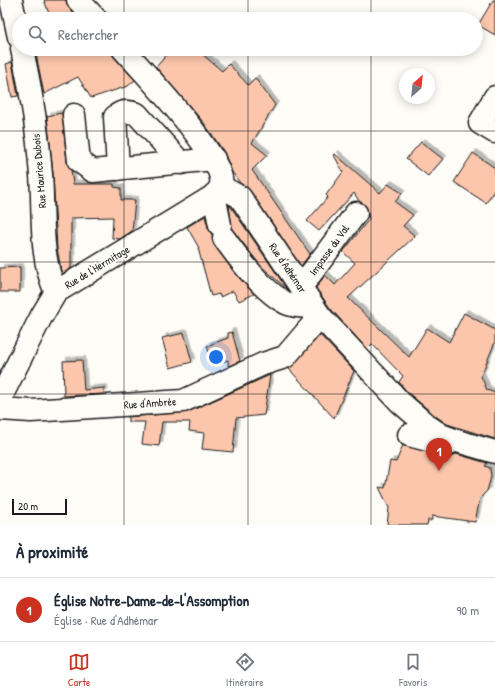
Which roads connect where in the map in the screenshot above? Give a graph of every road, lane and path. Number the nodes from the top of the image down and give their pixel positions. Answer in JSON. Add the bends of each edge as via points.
{"nodes":[{"id":1,"x":11,"y":0,"type":"edge"},
{"id":2,"x":78,"y":0,"type":"edge"},
{"id":3,"x":14,"y":12,"type":"edge"},
{"id":4,"x":89,"y":12,"type":"edge"},
{"id":5,"x":24,"y":56,"type":"edge"},
{"id":6,"x":130,"y":56,"type":"edge"},
{"id":7,"x":495,"y":97,"type":"edge"},
{"id":8,"x":74,"y":115,"type":"dead end"},
{"id":9,"x":495,"y":132,"type":"edge"},
{"id":10,"x":214,"y":159,"type":"junction"},
{"id":11,"x":181,"y":162,"type":"junction"},
{"id":12,"x":118,"y":169,"type":"junction"},
{"id":13,"x":217,"y":192,"type":"junction"},
{"id":14,"x":356,"y":213,"type":"dead end"},
{"id":15,"x":301,"y":287,"type":"junction"},
{"id":16,"x":56,"y":292,"type":"junction"},
{"id":17,"x":317,"y":311,"type":"junction"},
{"id":18,"x":0,"y":399,"type":"edge"},
{"id":19,"x":0,"y":409,"type":"edge"},
{"id":20,"x":409,"y":435,"type":"dead end"},
{"id":21,"x":457,"y":441,"type":"junction"},
{"id":22,"x":495,"y":452,"type":"edge"}],
"edges":[{"from":1,"to":3,"type":"street"},
{"from":2,"to":4,"type":"street"},
{"from":5,"to":16,"type":"street","name":"Rue Maurice Dubois","via":[[41,174],[46,266]]},
{"from":6,"to":10,"type":"street"},
{"from":7,"to":9,"type":"street","via":[[480,123]]},
{"from":8,"to":12,"type":"street","via":[[79,161],[93,171]]},
{"from":10,"to":11,"type":"street"},
{"from":10,"to":13,"type":"street","via":[[221,178]]},
{"from":11,"to":12,"type":"street"},
{"from":11,"to":12,"type":"street","via":[[138,114],[129,111],[115,117]]},
{"from":13,"to":15,"type":"street","name":"Rue d'Adhémar","via":[[227,190],[240,197]]},
{"from":13,"to":16,"type":"street","name":"Rue de l'Hermitage"},
{"from":13,"to":17,"type":"street","via":[[222,231],[232,251],[273,294],[286,303]]},
{"from":14,"to":15,"type":"street","name":"Impasse du Val"},
{"from":15,"to":17,"type":"street","name":"Rue d'Adhémar"},
{"from":16,"to":18,"type":"street","name":"Rue de l'Hermitage"},
{"from":17,"to":19,"type":"street","name":"Rue d'Ambrée","via":[[285,357],[263,364],[183,401],[31,411]]},
{"from":17,"to":21,"type":"street","name":"Rue d'Adhémar","via":[[400,402],[429,427]]},
{"from":20,"to":21,"type":"street","via":[[445,445]]},
{"from":21,"to":22,"type":"street","name":"Rue d'Adhémar"}]}
